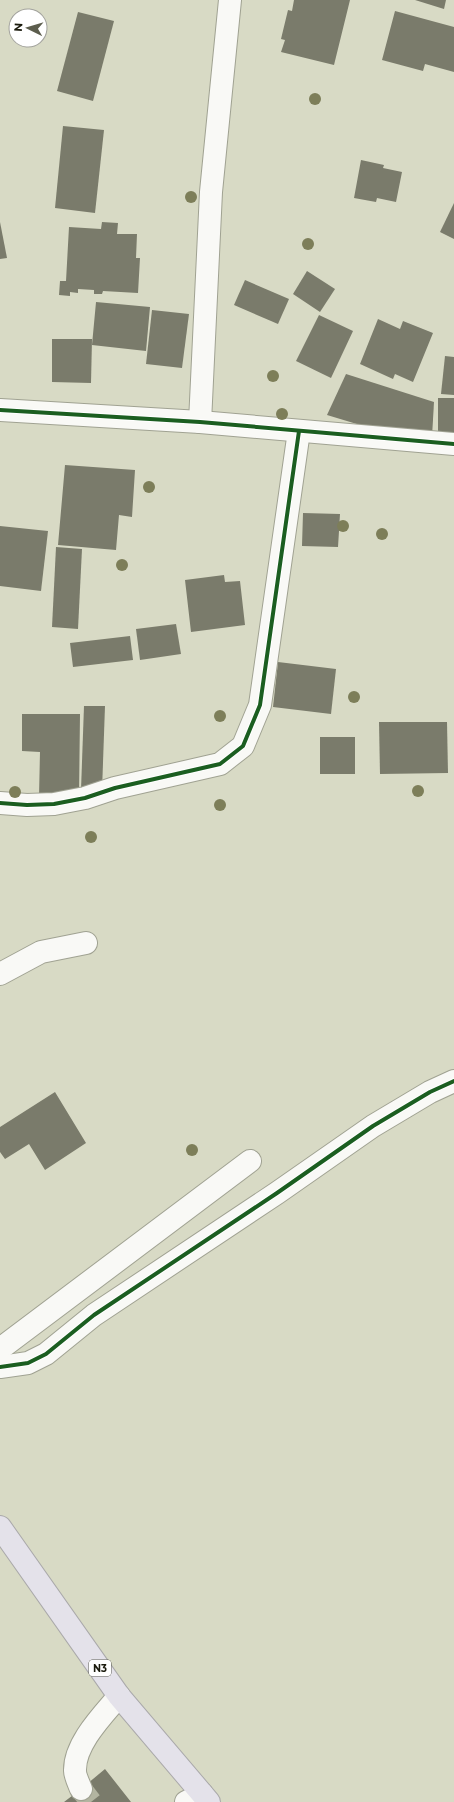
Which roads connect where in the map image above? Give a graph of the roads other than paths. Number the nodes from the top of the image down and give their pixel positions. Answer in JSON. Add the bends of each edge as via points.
{"nodes":[{"id":1,"x":230,"y":0,"type":"edge"},
{"id":2,"x":0,"y":410,"type":"edge"},
{"id":3,"x":200,"y":422,"type":"junction"},
{"id":4,"x":300,"y":431,"type":"junction"},
{"id":5,"x":454,"y":444,"type":"edge"},
{"id":6,"x":0,"y":803,"type":"edge"},
{"id":7,"x":86,"y":943,"type":"dead end"},
{"id":8,"x":0,"y":974,"type":"edge"},
{"id":9,"x":454,"y":1081,"type":"edge"},
{"id":10,"x":250,"y":1161,"type":"dead end"},
{"id":11,"x":0,"y":1349,"type":"edge"},
{"id":12,"x":0,"y":1367,"type":"edge"},
{"id":13,"x":0,"y":1527,"type":"edge"},
{"id":14,"x":119,"y":1696,"type":"junction"},
{"id":15,"x":81,"y":1789,"type":"tunnel mouth"},
{"id":16,"x":199,"y":1799,"type":"edge"}],
"edges":[{"from":1,"to":3,"type":"street","via":[[211,192]]},
{"from":2,"to":3,"type":"street"},
{"from":3,"to":4,"type":"street"},
{"from":4,"to":5,"type":"street"},
{"from":4,"to":6,"type":"street","via":[[260,705],[242,746],[220,764],[115,788],[85,798],[54,804]]},
{"from":7,"to":8,"type":"street","via":[[41,952]]},
{"from":9,"to":12,"type":"street","via":[[430,1092],[373,1126],[94,1315],[46,1354],[28,1363]]},
{"from":10,"to":11,"type":"street"},
{"from":13,"to":14,"type":"highway","number":"N3"},
{"from":14,"to":15,"type":"street","via":[[95,1725],[80,1750],[75,1771]]},
{"from":14,"to":16,"type":"highway","number":"N3"}]}
